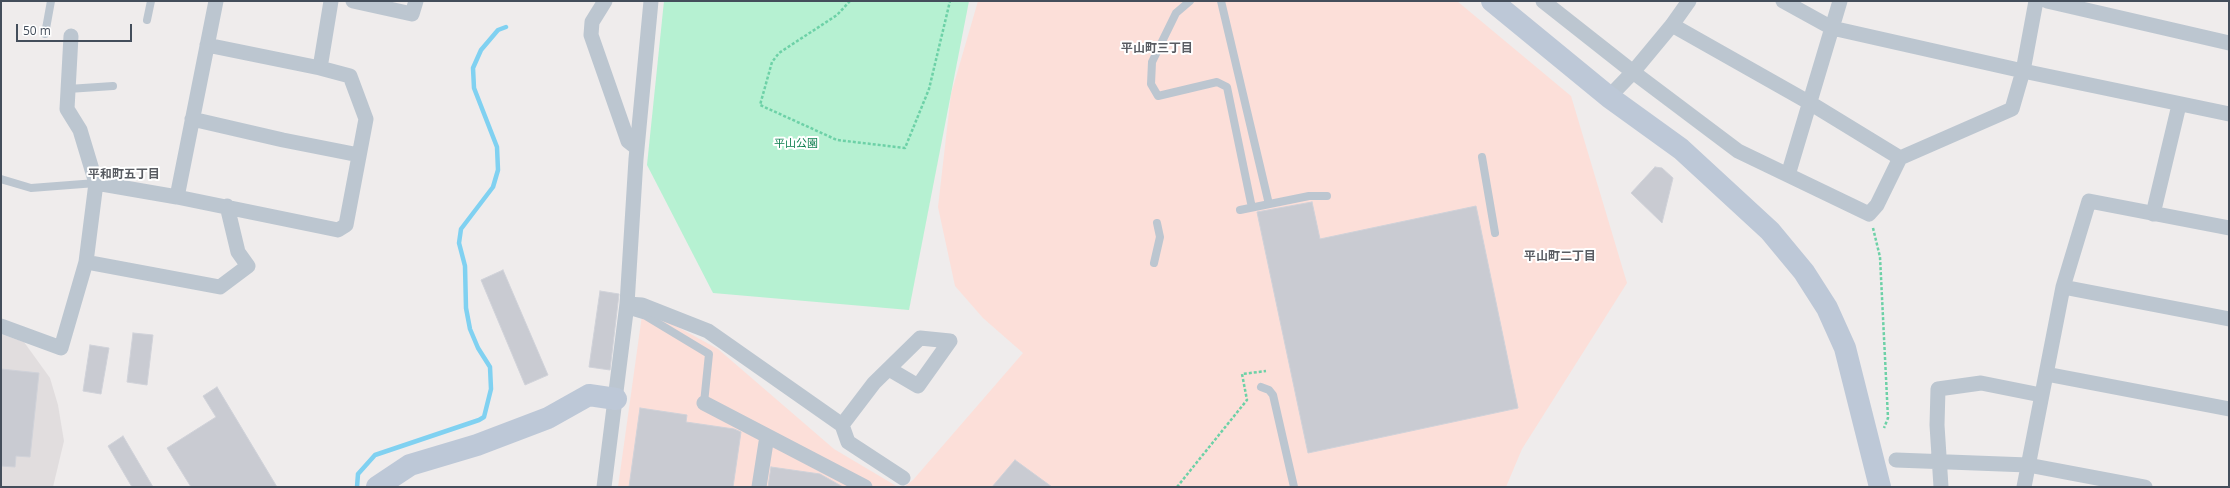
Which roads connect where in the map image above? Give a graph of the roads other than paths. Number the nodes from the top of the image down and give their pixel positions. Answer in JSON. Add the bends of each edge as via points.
{"nodes":[{"id":1,"x":51,"y":1,"type":"edge"},
{"id":2,"x":150,"y":1,"type":"edge"},
{"id":3,"x":216,"y":1,"type":"edge"},
{"id":4,"x":331,"y":1,"type":"edge"},
{"id":5,"x":353,"y":1,"type":"edge"},
{"id":6,"x":416,"y":1,"type":"edge"},
{"id":7,"x":605,"y":1,"type":"edge"},
{"id":8,"x":651,"y":1,"type":"edge"},
{"id":9,"x":1190,"y":1,"type":"edge"},
{"id":10,"x":1221,"y":1,"type":"edge"},
{"id":11,"x":1492,"y":1,"type":"edge"},
{"id":12,"x":1543,"y":1,"type":"edge"},
{"id":13,"x":1689,"y":1,"type":"edge"},
{"id":14,"x":1783,"y":1,"type":"edge"},
{"id":15,"x":1840,"y":1,"type":"edge"},
{"id":16,"x":2036,"y":1,"type":"edge"},
{"id":17,"x":2046,"y":1,"type":"edge"},
{"id":18,"x":147,"y":20,"type":"dead end"},
{"id":19,"x":1672,"y":25,"type":"junction"},
{"id":20,"x":1832,"y":28,"type":"junction"},
{"id":21,"x":45,"y":34,"type":"dead end"},
{"id":22,"x":72,"y":36,"type":"dead end"},
{"id":23,"x":2229,"y":43,"type":"edge"},
{"id":24,"x":207,"y":45,"type":"junction"},
{"id":25,"x":320,"y":68,"type":"junction"},
{"id":26,"x":2023,"y":71,"type":"junction"},
{"id":27,"x":1633,"y":72,"type":"junction"},
{"id":28,"x":113,"y":86,"type":"dead end"},
{"id":29,"x":68,"y":89,"type":"junction"},
{"id":30,"x":1609,"y":98,"type":"junction"},
{"id":31,"x":1810,"y":103,"type":"junction"},
{"id":32,"x":2178,"y":105,"type":"junction"},
{"id":33,"x":2229,"y":114,"type":"edge"},
{"id":34,"x":192,"y":119,"type":"junction"},
{"id":35,"x":637,"y":148,"type":"junction"},
{"id":36,"x":359,"y":154,"type":"junction"},
{"id":37,"x":1482,"y":157,"type":"dead end"},
{"id":38,"x":1900,"y":158,"type":"junction"},
{"id":39,"x":1788,"y":175,"type":"junction"},
{"id":40,"x":1,"y":179,"type":"edge"},
{"id":41,"x":96,"y":183,"type":"junction"},
{"id":42,"x":1327,"y":196,"type":"dead end"},
{"id":43,"x":177,"y":197,"type":"junction"},
{"id":44,"x":1268,"y":200,"type":"dead end"},
{"id":45,"x":1251,"y":203,"type":"dead end"},
{"id":46,"x":227,"y":206,"type":"junction"},
{"id":47,"x":1240,"y":210,"type":"dead end"},
{"id":48,"x":2153,"y":214,"type":"junction"},
{"id":49,"x":1157,"y":224,"type":"dead end"},
{"id":50,"x":2229,"y":228,"type":"edge"},
{"id":51,"x":1495,"y":233,"type":"dead end"},
{"id":52,"x":86,"y":262,"type":"junction"},
{"id":53,"x":1154,"y":263,"type":"dead end"},
{"id":54,"x":2063,"y":287,"type":"junction"},
{"id":55,"x":626,"y":307,"type":"junction"},
{"id":56,"x":2229,"y":319,"type":"edge"},
{"id":57,"x":1,"y":326,"type":"edge"},
{"id":58,"x":889,"y":368,"type":"dead end"},
{"id":59,"x":2046,"y":374,"type":"junction"},
{"id":60,"x":1261,"y":387,"type":"dead end"},
{"id":61,"x":2041,"y":395,"type":"junction"},
{"id":62,"x":616,"y":399,"type":"junction"},
{"id":63,"x":704,"y":403,"type":"joint"},
{"id":64,"x":2229,"y":409,"type":"edge"},
{"id":65,"x":842,"y":425,"type":"junction"},
{"id":66,"x":767,"y":436,"type":"junction"},
{"id":67,"x":1896,"y":460,"type":"dead end"},
{"id":68,"x":1938,"y":462,"type":"junction"},
{"id":69,"x":2028,"y":465,"type":"junction"},
{"id":70,"x":903,"y":478,"type":"dead end"},
{"id":71,"x":377,"y":487,"type":"edge"},
{"id":72,"x":604,"y":487,"type":"edge"},
{"id":73,"x":759,"y":487,"type":"edge"},
{"id":74,"x":865,"y":487,"type":"edge"},
{"id":75,"x":1294,"y":487,"type":"edge"},
{"id":76,"x":1880,"y":487,"type":"edge"},
{"id":77,"x":1941,"y":487,"type":"edge"},
{"id":78,"x":2024,"y":487,"type":"edge"},
{"id":79,"x":2145,"y":487,"type":"edge"}],
"edges":[{"from":1,"to":21,"type":"lane"},
{"from":2,"to":18,"type":"lane"},
{"from":3,"to":24,"type":"street"},
{"from":4,"to":25,"type":"street"},
{"from":5,"to":6,"type":"street","via":[[412,14]]},
{"from":7,"to":35,"type":"street","via":[[592,22],[591,35],[628,141]]},
{"from":8,"to":35,"type":"street"},
{"from":9,"to":45,"type":"lane","via":[[1176,12],[1152,62],[1151,84],[1158,96],[1217,82],[1227,87]]},
{"from":10,"to":44,"type":"lane"},
{"from":11,"to":30,"type":"street"},
{"from":12,"to":27,"type":"street"},
{"from":13,"to":19,"type":"street"},
{"from":14,"to":20,"type":"street"},
{"from":15,"to":20,"type":"street"},
{"from":16,"to":26,"type":"street"},
{"from":17,"to":23,"type":"street"},
{"from":19,"to":27,"type":"street"},
{"from":19,"to":31,"type":"street"},
{"from":20,"to":26,"type":"street"},
{"from":20,"to":31,"type":"street"},
{"from":22,"to":29,"type":"street"},
{"from":24,"to":25,"type":"street"},
{"from":24,"to":34,"type":"street"},
{"from":25,"to":36,"type":"street","via":[[350,76],[366,119]]},
{"from":26,"to":32,"type":"street"},
{"from":26,"to":38,"type":"street","via":[[2012,108]]},
{"from":27,"to":30,"type":"street"},
{"from":27,"to":39,"type":"street","via":[[1738,151]]},
{"from":28,"to":29,"type":"lane"},
{"from":29,"to":41,"type":"street","via":[[67,109],[80,130]]},
{"from":30,"to":76,"type":"street","via":[[1681,149],[1770,231],[1804,272],[1827,308],[1845,348]]},
{"from":31,"to":38,"type":"street"},
{"from":31,"to":39,"type":"street"},
{"from":32,"to":33,"type":"street"},
{"from":32,"to":48,"type":"street"},
{"from":34,"to":36,"type":"street"},
{"from":34,"to":43,"type":"street"},
{"from":35,"to":55,"type":"street"},
{"from":36,"to":46,"type":"street","via":[[346,225],[338,230]]},
{"from":37,"to":51,"type":"lane"},
{"from":38,"to":39,"type":"street","via":[[1877,205],[1869,214]]},
{"from":40,"to":41,"type":"lane","via":[[31,188]]},
{"from":41,"to":43,"type":"street"},
{"from":41,"to":52,"type":"street"},
{"from":42,"to":47,"type":"lane","via":[[1309,196]]},
{"from":43,"to":46,"type":"street"},
{"from":46,"to":52,"type":"street","via":[[238,252],[248,266],[220,287]]},
{"from":48,"to":50,"type":"street"},
{"from":48,"to":54,"type":"street","via":[[2089,201]]},
{"from":49,"to":53,"type":"lane","via":[[1160,237]]},
{"from":52,"to":57,"type":"street","via":[[61,348]]},
{"from":54,"to":56,"type":"street"},
{"from":54,"to":59,"type":"street"},
{"from":55,"to":62,"type":"street"},
{"from":55,"to":63,"type":"lane","via":[[646,316],[709,354]]},
{"from":55,"to":65,"type":"street","via":[[642,305],[708,331]]},
{"from":58,"to":65,"type":"street","via":[[874,383]]},
{"from":59,"to":61,"type":"street"},
{"from":59,"to":64,"type":"street"},
{"from":60,"to":75,"type":"lane","via":[[1273,394]]},
{"from":61,"to":68,"type":"street","via":[[1981,383],[1938,390]]},
{"from":61,"to":69,"type":"street"},
{"from":62,"to":71,"type":"street","via":[[590,395],[548,418],[477,445],[410,465]]},
{"from":62,"to":72,"type":"street"},
{"from":63,"to":66,"type":"street"},
{"from":65,"to":70,"type":"street","via":[[848,442]]},
{"from":66,"to":73,"type":"street"},
{"from":66,"to":74,"type":"street"},
{"from":67,"to":68,"type":"street"},
{"from":68,"to":69,"type":"street"},
{"from":68,"to":77,"type":"street"},
{"from":69,"to":78,"type":"street"},
{"from":69,"to":79,"type":"street"}]}
